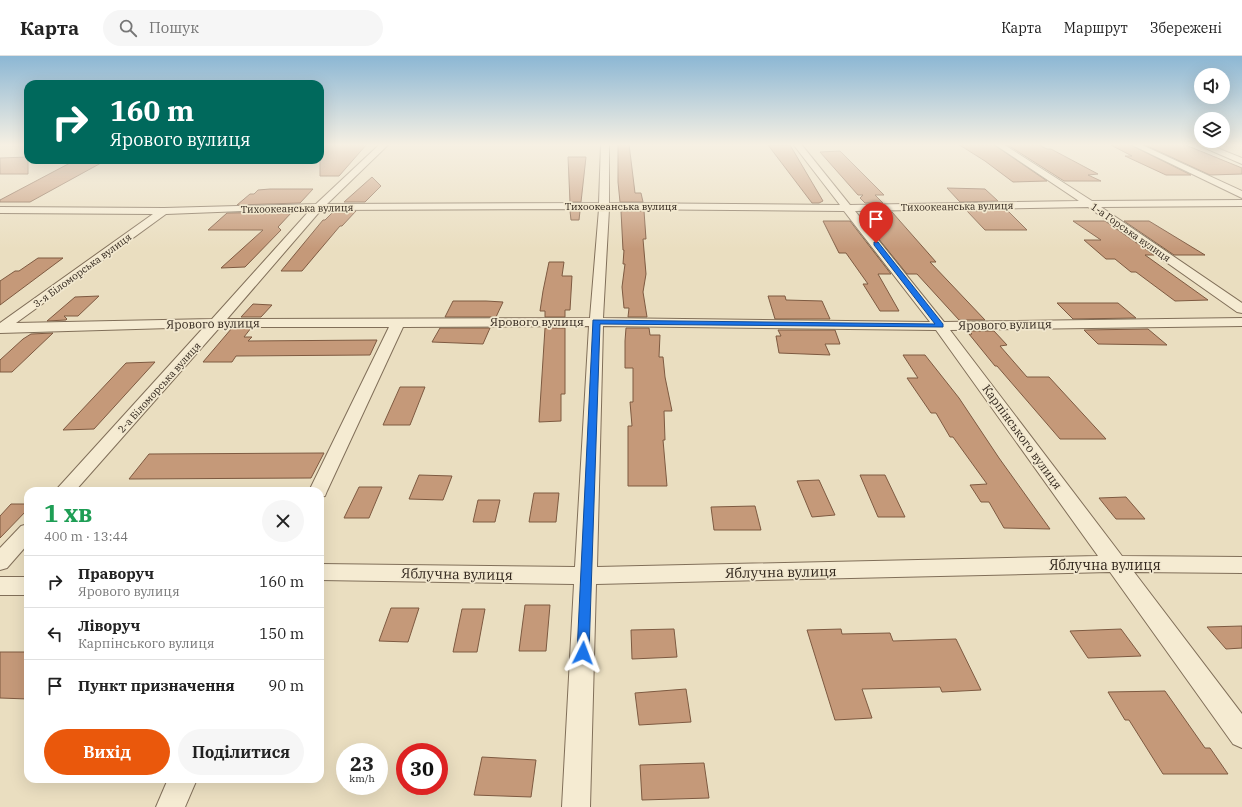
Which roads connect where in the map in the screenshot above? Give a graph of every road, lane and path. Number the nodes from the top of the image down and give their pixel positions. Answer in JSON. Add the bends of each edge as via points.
{"nodes":[{"id":1,"x":348,"y":179,"type":"edge"},
{"id":2,"x":604,"y":179,"type":"edge"},
{"id":3,"x":825,"y":179,"type":"edge"},
{"id":4,"x":1052,"y":179,"type":"edge"},
{"id":5,"x":1208,"y":179,"type":"edge"},
{"id":6,"x":1242,"y":195,"type":"edge"},
{"id":7,"x":1242,"y":203,"type":"edge"},
{"id":8,"x":1090,"y":204,"type":"junction"},
{"id":9,"x":604,"y":206,"type":"junction"},
{"id":10,"x":318,"y":207,"type":"junction"},
{"id":11,"x":848,"y":208,"type":"junction"},
{"id":12,"x":0,"y":210,"type":"edge"},
{"id":13,"x":164,"y":211,"type":"junction"},
{"id":14,"x":1242,"y":309,"type":"edge"},
{"id":15,"x":398,"y":322,"type":"junction"},
{"id":16,"x":596,"y":322,"type":"junction"},
{"id":17,"x":1242,"y":322,"type":"edge"},
{"id":18,"x":216,"y":323,"type":"junction"},
{"id":19,"x":940,"y":326,"type":"junction"},
{"id":20,"x":0,"y":329,"type":"edge"},
{"id":21,"x":68,"y":487,"type":"edge"},
{"id":22,"x":320,"y":487,"type":"edge"},
{"id":23,"x":24,"y":535,"type":"edge"},
{"id":24,"x":0,"y":562,"type":"edge"},
{"id":25,"x":1116,"y":564,"type":"junction"},
{"id":26,"x":1242,"y":565,"type":"edge"},
{"id":27,"x":324,"y":572,"type":"edge"},
{"id":28,"x":586,"y":576,"type":"junction"},
{"id":29,"x":0,"y":586,"type":"edge"},
{"id":30,"x":24,"y":586,"type":"edge"},
{"id":31,"x":1242,"y":735,"type":"edge"},
{"id":32,"x":181,"y":783,"type":"edge"},
{"id":33,"x":170,"y":807,"type":"edge"},
{"id":34,"x":576,"y":807,"type":"edge"}],
"edges":[{"from":1,"to":10,"type":"street","name":"2-а Біломорська вулиця"},
{"from":2,"to":9,"type":"street"},
{"from":3,"to":11,"type":"street","name":"Карпінського вулиця"},
{"from":4,"to":8,"type":"street","name":"1-а Горська вулиця"},
{"from":5,"to":6,"type":"street"},
{"from":7,"to":8,"type":"street","name":"Тихоокеанська вулиця"},
{"from":8,"to":11,"type":"street","name":"Тихоокеанська вулиця"},
{"from":8,"to":14,"type":"street","name":"1-а Горська вулиця"},
{"from":9,"to":10,"type":"street","name":"Тихоокеанська вулиця"},
{"from":9,"to":11,"type":"street","name":"Тихоокеанська вулиця"},
{"from":9,"to":16,"type":"street"},
{"from":10,"to":13,"type":"street","name":"Тихоокеанська вулиця"},
{"from":10,"to":18,"type":"street","name":"2-а Біломорська вулиця"},
{"from":11,"to":19,"type":"street","name":"Карпінського вулиця"},
{"from":12,"to":13,"type":"street","name":"Тихоокеанська вулиця"},
{"from":13,"to":20,"type":"street","name":"3-я Біломорська вулиця"},
{"from":15,"to":16,"type":"street","name":"Ярового вулиця"},
{"from":15,"to":18,"type":"street","name":"Ярового вулиця"},
{"from":15,"to":22,"type":"street"},
{"from":16,"to":19,"type":"street","name":"Ярового вулиця"},
{"from":16,"to":28,"type":"street"},
{"from":17,"to":19,"type":"street","name":"Ярового вулиця"},
{"from":18,"to":20,"type":"street","name":"Ярового вулиця"},
{"from":18,"to":21,"type":"street","name":"2-а Біломорська вулиця"},
{"from":19,"to":25,"type":"street","name":"Карпінського вулиця"},
{"from":23,"to":24,"type":"street"},
{"from":25,"to":26,"type":"street","name":"Яблучна вулиця"},
{"from":25,"to":28,"type":"street","name":"Яблучна вулиця"},
{"from":25,"to":31,"type":"street","name":"Карпінського вулиця"},
{"from":27,"to":28,"type":"street","name":"Яблучна вулиця"},
{"from":28,"to":34,"type":"street"},
{"from":29,"to":30,"type":"street"},
{"from":32,"to":33,"type":"street"}]}
